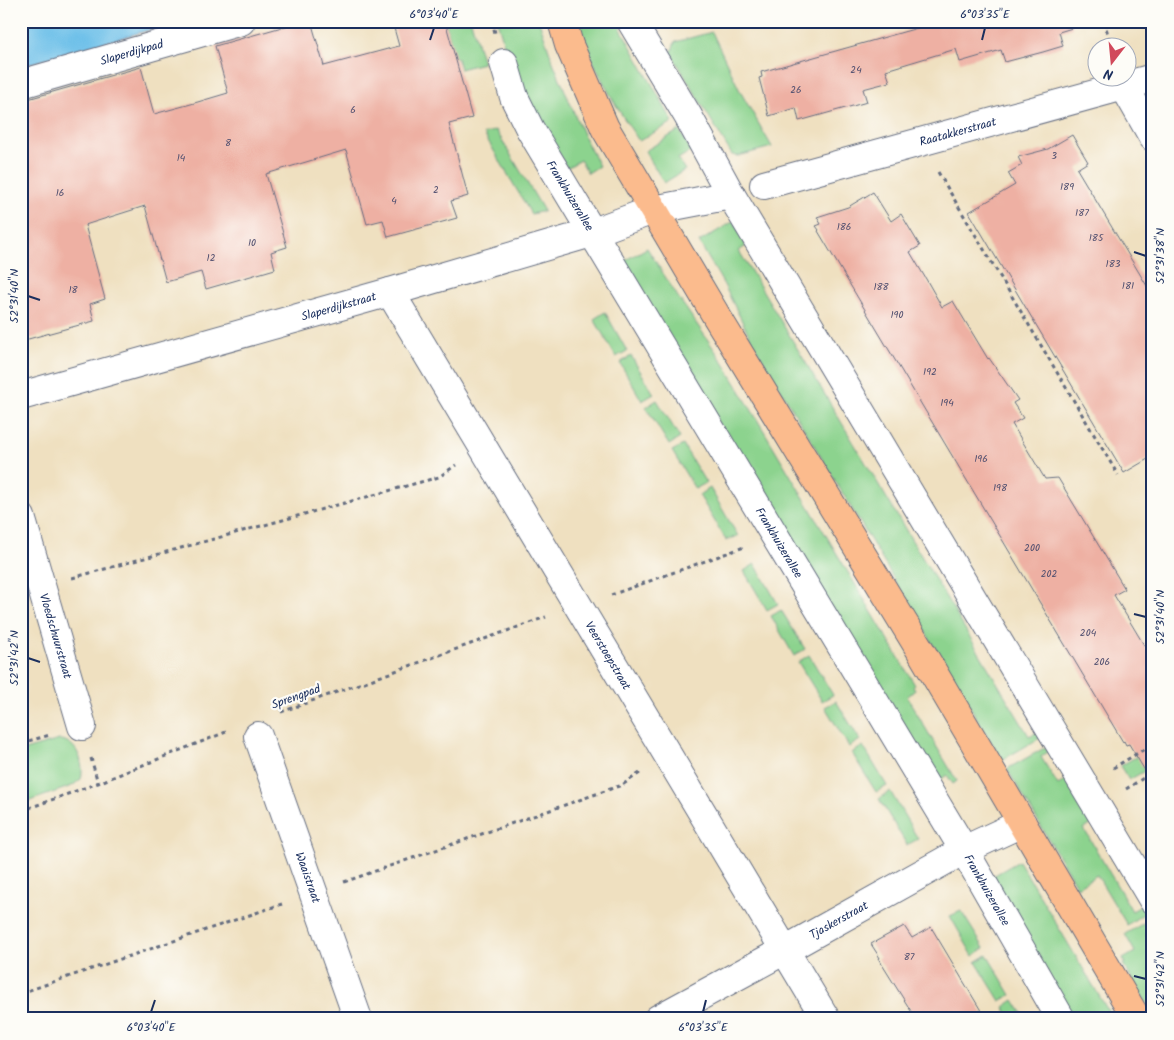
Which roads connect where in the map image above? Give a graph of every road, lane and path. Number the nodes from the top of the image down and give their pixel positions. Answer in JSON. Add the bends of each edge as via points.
{"nodes":[{"id":1,"x":241,"y":21,"type":"edge"},
{"id":2,"x":562,"y":21,"type":"edge"},
{"id":3,"x":632,"y":21,"type":"edge"},
{"id":4,"x":1104,"y":21,"type":"edge"},
{"id":5,"x":1109,"y":38,"type":"edge"},
{"id":6,"x":504,"y":62,"type":"dead end"},
{"id":7,"x":1153,"y":78,"type":"edge"},
{"id":8,"x":1136,"y":83,"type":"edge"},
{"id":9,"x":21,"y":84,"type":"edge"},
{"id":10,"x":1117,"y":88,"type":"edge"},
{"id":11,"x":1125,"y":88,"type":"edge"},
{"id":12,"x":1153,"y":137,"type":"edge"},
{"id":13,"x":920,"y":142,"type":"junction"},
{"id":14,"x":764,"y":185,"type":"dead end"},
{"id":15,"x":731,"y":195,"type":"junction"},
{"id":16,"x":653,"y":210,"type":"junction"},
{"id":17,"x":591,"y":233,"type":"junction"},
{"id":18,"x":390,"y":292,"type":"junction"},
{"id":19,"x":21,"y":396,"type":"edge"},
{"id":20,"x":484,"y":447,"type":"junction"},
{"id":21,"x":1118,"y":474,"type":"dead end"},
{"id":22,"x":21,"y":517,"type":"edge"},
{"id":23,"x":775,"y":537,"type":"junction"},
{"id":24,"x":42,"y":586,"type":"junction"},
{"id":25,"x":579,"y":606,"type":"junction"},
{"id":26,"x":280,"y":712,"type":"dead end"},
{"id":27,"x":82,"y":726,"type":"dead end"},
{"id":28,"x":246,"y":733,"type":"joint"},
{"id":29,"x":1153,"y":744,"type":"edge"},
{"id":30,"x":668,"y":755,"type":"junction"},
{"id":31,"x":1084,"y":784,"type":"junction"},
{"id":32,"x":21,"y":810,"type":"edge"},
{"id":33,"x":1022,"y":823,"type":"junction"},
{"id":34,"x":964,"y":850,"type":"junction"},
{"id":35,"x":314,"y":893,"type":"junction"},
{"id":36,"x":1153,"y":900,"type":"edge"},
{"id":37,"x":785,"y":950,"type":"junction"},
{"id":38,"x":21,"y":994,"type":"edge"},
{"id":39,"x":358,"y":1019,"type":"edge"},
{"id":40,"x":658,"y":1019,"type":"edge"},
{"id":41,"x":826,"y":1019,"type":"edge"},
{"id":42,"x":1062,"y":1019,"type":"edge"},
{"id":43,"x":1137,"y":1019,"type":"edge"}],
"edges":[{"from":1,"to":9,"type":"street","name":"Slaperdijkpad"},
{"from":2,"to":16,"type":"main road","via":[[569,46],[605,128]]},
{"from":3,"to":15,"type":"street"},
{"from":4,"to":5,"type":"path"},
{"from":6,"to":17,"type":"street","name":"Frankhuizerallee","via":[[514,98]]},
{"from":7,"to":8,"type":"street","name":"Raatakkerstraat"},
{"from":10,"to":13,"type":"street","name":"Raatakkerstraat"},
{"from":11,"to":12,"type":"street"},
{"from":13,"to":14,"type":"street","name":"Raatakkerstraat"},
{"from":13,"to":21,"type":"path"},
{"from":15,"to":16,"type":"street"},
{"from":15,"to":31,"type":"street"},
{"from":16,"to":17,"type":"street","name":"Slaperdijkstraat"},
{"from":16,"to":33,"type":"main road"},
{"from":17,"to":18,"type":"street","name":"Slaperdijkstraat"},
{"from":17,"to":23,"type":"street","name":"Frankhuizerallee"},
{"from":18,"to":19,"type":"street","name":"Slaperdijkstraat"},
{"from":18,"to":20,"type":"street","name":"Veerstoepstraat"},
{"from":20,"to":24,"type":"path","via":[[439,477]]},
{"from":20,"to":25,"type":"street","name":"Veerstoepstraat"},
{"from":22,"to":24,"type":"street","name":"Vloedschuurstraat"},
{"from":23,"to":25,"type":"path","name":"Sprengpad"},
{"from":23,"to":34,"type":"street","name":"Frankhuizerallee"},
{"from":24,"to":27,"type":"street","name":"Vloedschuurstraat"},
{"from":25,"to":26,"type":"path","name":"Sprengpad"},
{"from":25,"to":30,"type":"street","name":"Veerstoepstraat"},
{"from":28,"to":32,"type":"path"},
{"from":28,"to":35,"type":"street","name":"Waaistraat"},
{"from":29,"to":31,"type":"path"},
{"from":30,"to":35,"type":"path","via":[[622,785]]},
{"from":30,"to":37,"type":"street","name":"Veerstoepstraat"},
{"from":31,"to":36,"type":"street"},
{"from":33,"to":34,"type":"street","name":"Tjaskerstraat"},
{"from":33,"to":43,"type":"main road"},
{"from":34,"to":37,"type":"street","name":"Tjaskerstraat"},
{"from":34,"to":42,"type":"street","name":"Frankhuizerallee"},
{"from":35,"to":38,"type":"path"},
{"from":35,"to":39,"type":"street","name":"Waaistraat"},
{"from":37,"to":40,"type":"street","name":"Tjaskerstraat"},
{"from":37,"to":41,"type":"street","name":"Veerstoepstraat"}]}
